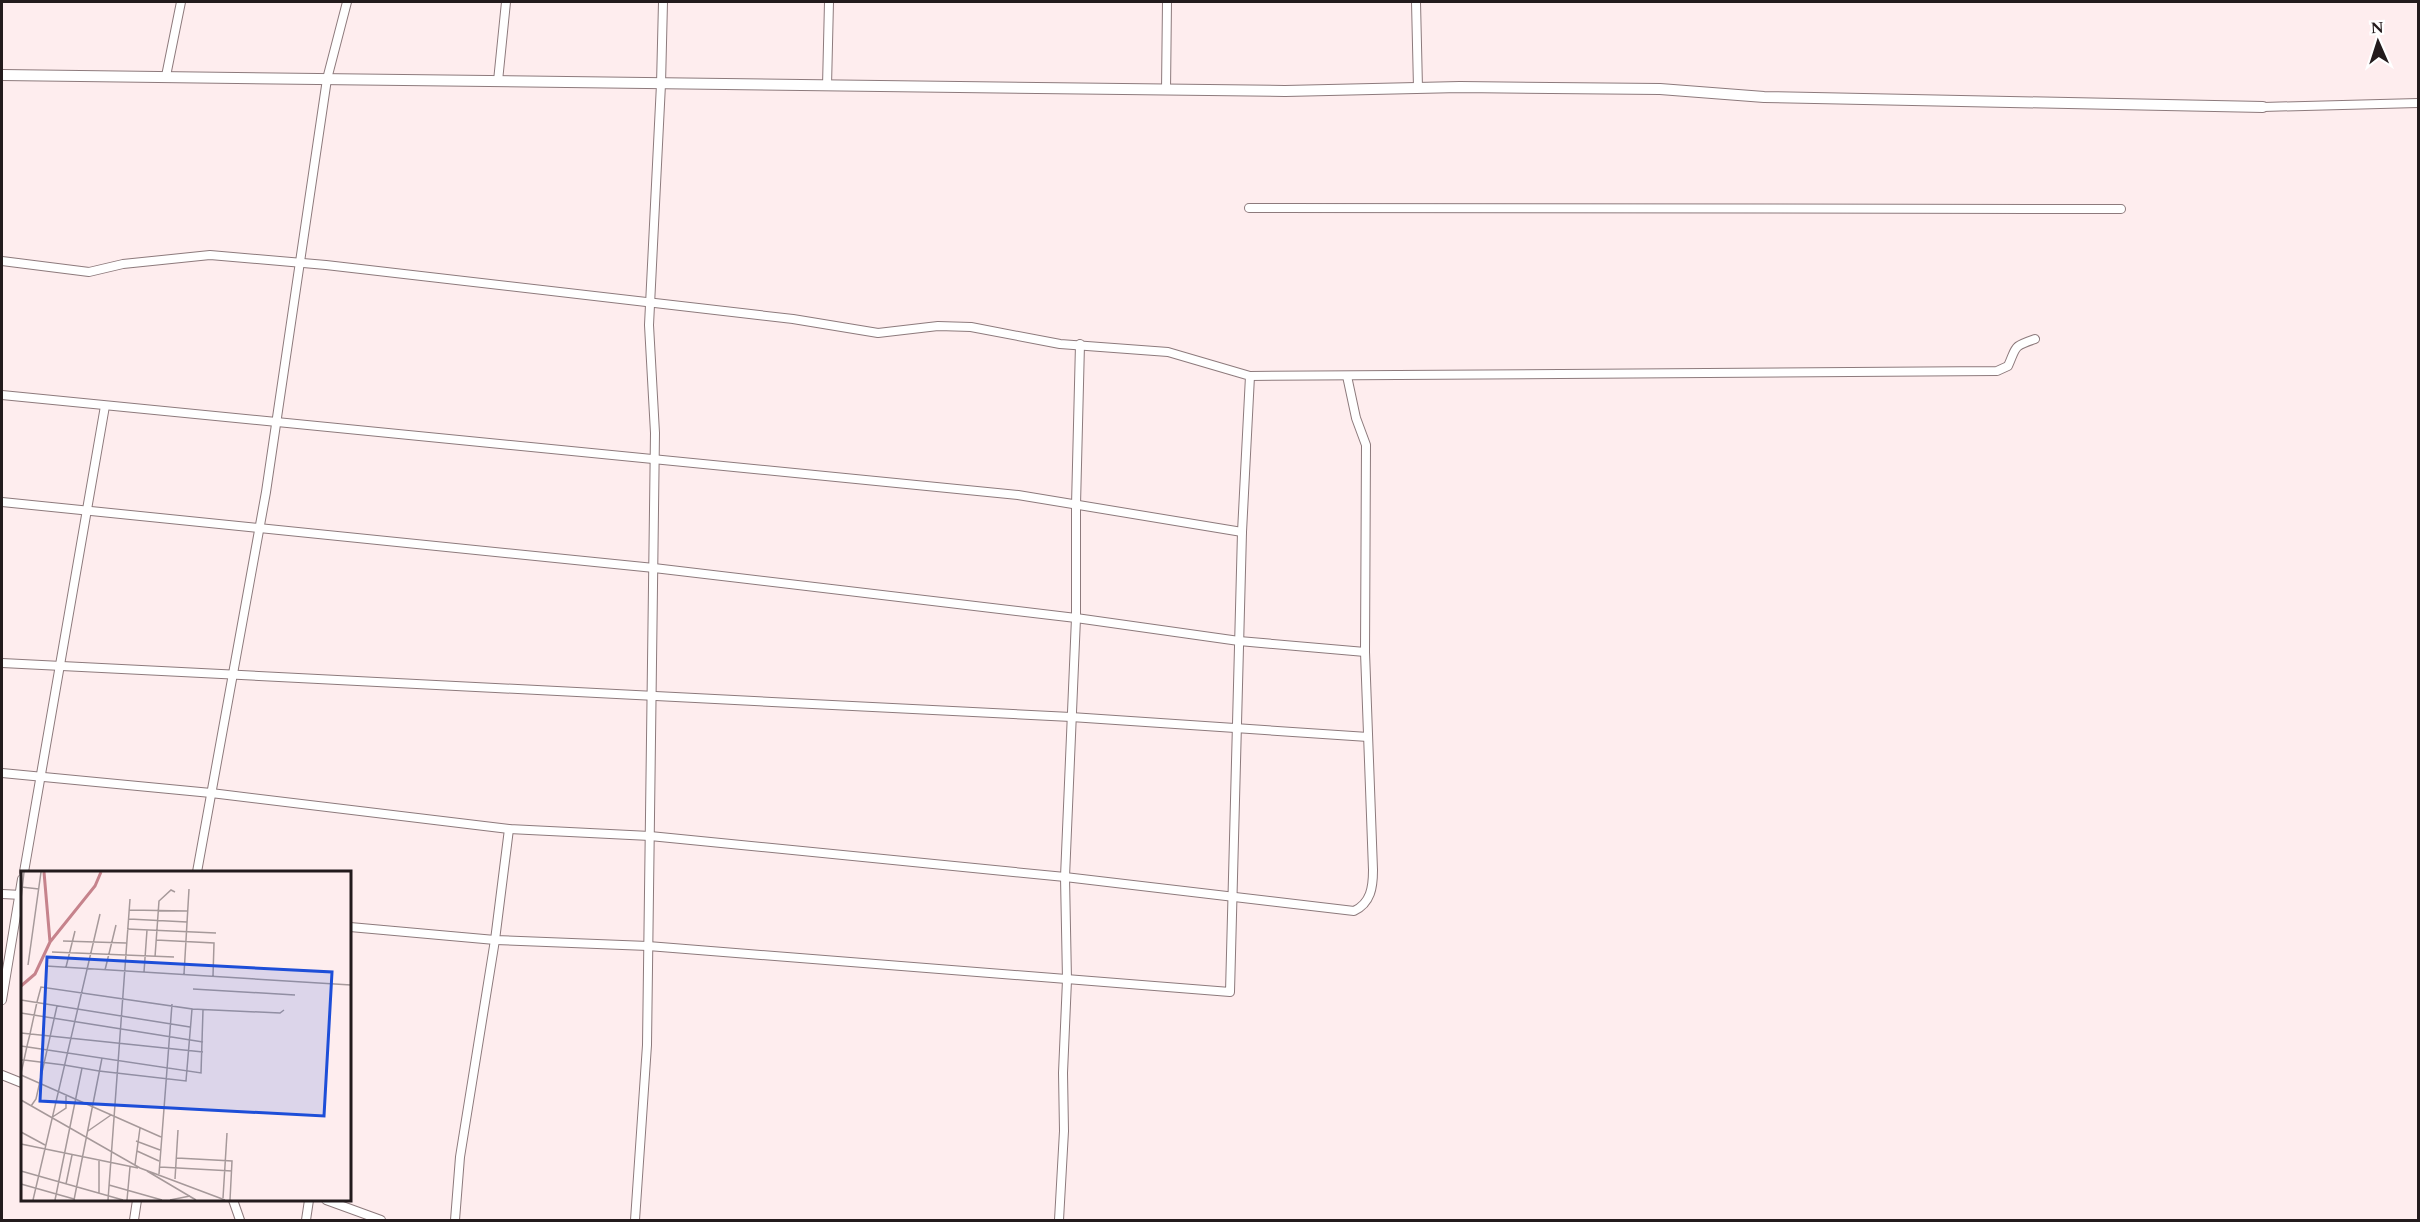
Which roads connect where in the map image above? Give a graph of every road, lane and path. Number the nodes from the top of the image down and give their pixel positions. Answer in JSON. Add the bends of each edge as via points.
{"nodes":[{"id":1,"x":181,"y":2,"type":"edge"},
{"id":2,"x":347,"y":2,"type":"edge"},
{"id":3,"x":506,"y":2,"type":"edge"},
{"id":4,"x":663,"y":2,"type":"edge"},
{"id":5,"x":829,"y":2,"type":"edge"},
{"id":6,"x":1167,"y":2,"type":"edge"},
{"id":7,"x":1416,"y":2,"type":"edge"},
{"id":8,"x":2,"y":75,"type":"edge"},
{"id":9,"x":165,"y":76,"type":"junction"},
{"id":10,"x":327,"y":79,"type":"junction"},
{"id":11,"x":498,"y":81,"type":"junction"},
{"id":12,"x":661,"y":84,"type":"junction"},
{"id":13,"x":827,"y":86,"type":"junction"},
{"id":14,"x":1418,"y":88,"type":"junction"},
{"id":15,"x":1166,"y":90,"type":"junction"},
{"id":16,"x":2418,"y":103,"type":"edge"},
{"id":17,"x":2263,"y":107,"type":"joint"},
{"id":18,"x":1249,"y":208,"type":"dead end"},
{"id":19,"x":2121,"y":209,"type":"dead end"},
{"id":20,"x":2,"y":261,"type":"edge"},
{"id":21,"x":300,"y":263,"type":"junction"},
{"id":22,"x":651,"y":303,"type":"junction"},
{"id":23,"x":2035,"y":339,"type":"dead end"},
{"id":24,"x":1080,"y":344,"type":"junction"},
{"id":25,"x":1250,"y":376,"type":"junction"},
{"id":26,"x":1347,"y":376,"type":"junction"},
{"id":27,"x":2,"y":395,"type":"edge"},
{"id":28,"x":105,"y":406,"type":"junction"},
{"id":29,"x":276,"y":423,"type":"junction"},
{"id":30,"x":655,"y":461,"type":"junction"},
{"id":31,"x":2,"y":502,"type":"edge"},
{"id":32,"x":1076,"y":505,"type":"junction"},
{"id":33,"x":87,"y":510,"type":"junction"},
{"id":34,"x":259,"y":528,"type":"junction"},
{"id":35,"x":1242,"y":532,"type":"junction"},
{"id":36,"x":654,"y":568,"type":"junction"},
{"id":37,"x":1076,"y":618,"type":"junction"},
{"id":38,"x":1239,"y":641,"type":"junction"},
{"id":39,"x":1365,"y":652,"type":"junction"},
{"id":40,"x":2,"y":663,"type":"edge"},
{"id":41,"x":60,"y":665,"type":"junction"},
{"id":42,"x":232,"y":675,"type":"junction"},
{"id":43,"x":653,"y":697,"type":"junction"},
{"id":44,"x":1071,"y":717,"type":"junction"},
{"id":45,"x":1237,"y":728,"type":"junction"},
{"id":46,"x":1368,"y":737,"type":"junction"},
{"id":47,"x":2,"y":773,"type":"edge"},
{"id":48,"x":40,"y":776,"type":"junction"},
{"id":49,"x":211,"y":793,"type":"junction"},
{"id":50,"x":508,"y":829,"type":"junction"},
{"id":51,"x":650,"y":836,"type":"junction"},
{"id":52,"x":24,"y":871,"type":"edge"},
{"id":53,"x":196,"y":871,"type":"edge"},
{"id":54,"x":1065,"y":877,"type":"junction"},
{"id":55,"x":2,"y":894,"type":"edge"},
{"id":56,"x":21,"y":895,"type":"edge"},
{"id":57,"x":1233,"y":896,"type":"junction"},
{"id":58,"x":351,"y":927,"type":"edge"},
{"id":59,"x":495,"y":940,"type":"junction"},
{"id":60,"x":648,"y":946,"type":"junction"},
{"id":61,"x":1067,"y":980,"type":"junction"},
{"id":62,"x":2,"y":1000,"type":"edge"},
{"id":63,"x":2,"y":1075,"type":"edge"},
{"id":64,"x":21,"y":1083,"type":"edge"},
{"id":65,"x":137,"y":1201,"type":"edge"},
{"id":66,"x":233,"y":1201,"type":"edge"},
{"id":67,"x":309,"y":1201,"type":"edge"},
{"id":68,"x":329,"y":1201,"type":"edge"},
{"id":69,"x":134,"y":1221,"type":"edge"},
{"id":70,"x":240,"y":1221,"type":"edge"},
{"id":71,"x":306,"y":1221,"type":"edge"},
{"id":72,"x":381,"y":1221,"type":"edge"},
{"id":73,"x":455,"y":1221,"type":"edge"},
{"id":74,"x":635,"y":1221,"type":"edge"},
{"id":75,"x":1059,"y":1221,"type":"edge"}],
"edges":[{"from":1,"to":9,"type":"street"},
{"from":2,"to":10,"type":"street"},
{"from":3,"to":11,"type":"street"},
{"from":4,"to":12,"type":"street"},
{"from":5,"to":13,"type":"street"},
{"from":6,"to":15,"type":"street"},
{"from":7,"to":14,"type":"street"},
{"from":8,"to":9,"type":"street"},
{"from":9,"to":10,"type":"street"},
{"from":10,"to":11,"type":"street"},
{"from":10,"to":21,"type":"street"},
{"from":11,"to":12,"type":"street"},
{"from":12,"to":13,"type":"street"},
{"from":12,"to":22,"type":"street"},
{"from":13,"to":15,"type":"street"},
{"from":14,"to":15,"type":"street"},
{"from":14,"to":17,"type":"street","via":[[1660,89],[1764,98]]},
{"from":16,"to":17,"type":"street"},
{"from":18,"to":19,"type":"street"},
{"from":20,"to":21,"type":"street","via":[[89,272],[123,264],[210,255]]},
{"from":21,"to":22,"type":"street"},
{"from":21,"to":29,"type":"street"},
{"from":22,"to":24,"type":"street","via":[[878,333],[938,326],[971,327],[1060,344]]},
{"from":22,"to":30,"type":"street"},
{"from":23,"to":26,"type":"street","via":[[2018,345],[2008,366],[1997,371]]},
{"from":24,"to":25,"type":"street","via":[[1168,352]]},
{"from":24,"to":32,"type":"street"},
{"from":25,"to":26,"type":"street"},
{"from":25,"to":35,"type":"street"},
{"from":26,"to":39,"type":"street","via":[[1366,445]]},
{"from":27,"to":28,"type":"street"},
{"from":28,"to":29,"type":"street"},
{"from":28,"to":33,"type":"street"},
{"from":29,"to":30,"type":"street"},
{"from":29,"to":34,"type":"street"},
{"from":30,"to":32,"type":"street","via":[[1018,495]]},
{"from":30,"to":36,"type":"street"},
{"from":31,"to":33,"type":"street"},
{"from":32,"to":35,"type":"street"},
{"from":32,"to":37,"type":"street"},
{"from":33,"to":34,"type":"street"},
{"from":33,"to":41,"type":"street"},
{"from":34,"to":36,"type":"street"},
{"from":34,"to":42,"type":"street"},
{"from":35,"to":38,"type":"street"},
{"from":36,"to":37,"type":"street"},
{"from":36,"to":43,"type":"street"},
{"from":37,"to":38,"type":"street"},
{"from":37,"to":44,"type":"street"},
{"from":38,"to":39,"type":"street"},
{"from":38,"to":45,"type":"street"},
{"from":39,"to":46,"type":"street"},
{"from":40,"to":41,"type":"street"},
{"from":41,"to":42,"type":"street"},
{"from":41,"to":48,"type":"street"},
{"from":42,"to":43,"type":"street"},
{"from":42,"to":49,"type":"street"},
{"from":43,"to":44,"type":"street"},
{"from":43,"to":51,"type":"street"},
{"from":44,"to":45,"type":"street"},
{"from":44,"to":54,"type":"street"},
{"from":45,"to":46,"type":"street"},
{"from":45,"to":57,"type":"street"},
{"from":46,"to":57,"type":"street","via":[[1373,888],[1364,906],[1354,911]]},
{"from":47,"to":48,"type":"street"},
{"from":48,"to":49,"type":"street"},
{"from":48,"to":52,"type":"street"},
{"from":49,"to":50,"type":"street"},
{"from":49,"to":53,"type":"street"},
{"from":50,"to":51,"type":"street"},
{"from":50,"to":59,"type":"street"},
{"from":51,"to":54,"type":"street"},
{"from":51,"to":60,"type":"street"},
{"from":54,"to":57,"type":"street"},
{"from":54,"to":61,"type":"street"},
{"from":55,"to":56,"type":"street"},
{"from":56,"to":62,"type":"street"},
{"from":57,"to":61,"type":"street","via":[[1230,992]]},
{"from":58,"to":59,"type":"street"},
{"from":59,"to":60,"type":"street"},
{"from":59,"to":73,"type":"street","via":[[460,1157]]},
{"from":60,"to":61,"type":"street"},
{"from":60,"to":74,"type":"street","via":[[647,1045]]},
{"from":61,"to":75,"type":"street"},
{"from":63,"to":64,"type":"street"},
{"from":65,"to":69,"type":"street"},
{"from":66,"to":70,"type":"street"},
{"from":67,"to":71,"type":"street"},
{"from":68,"to":72,"type":"street"}]}
